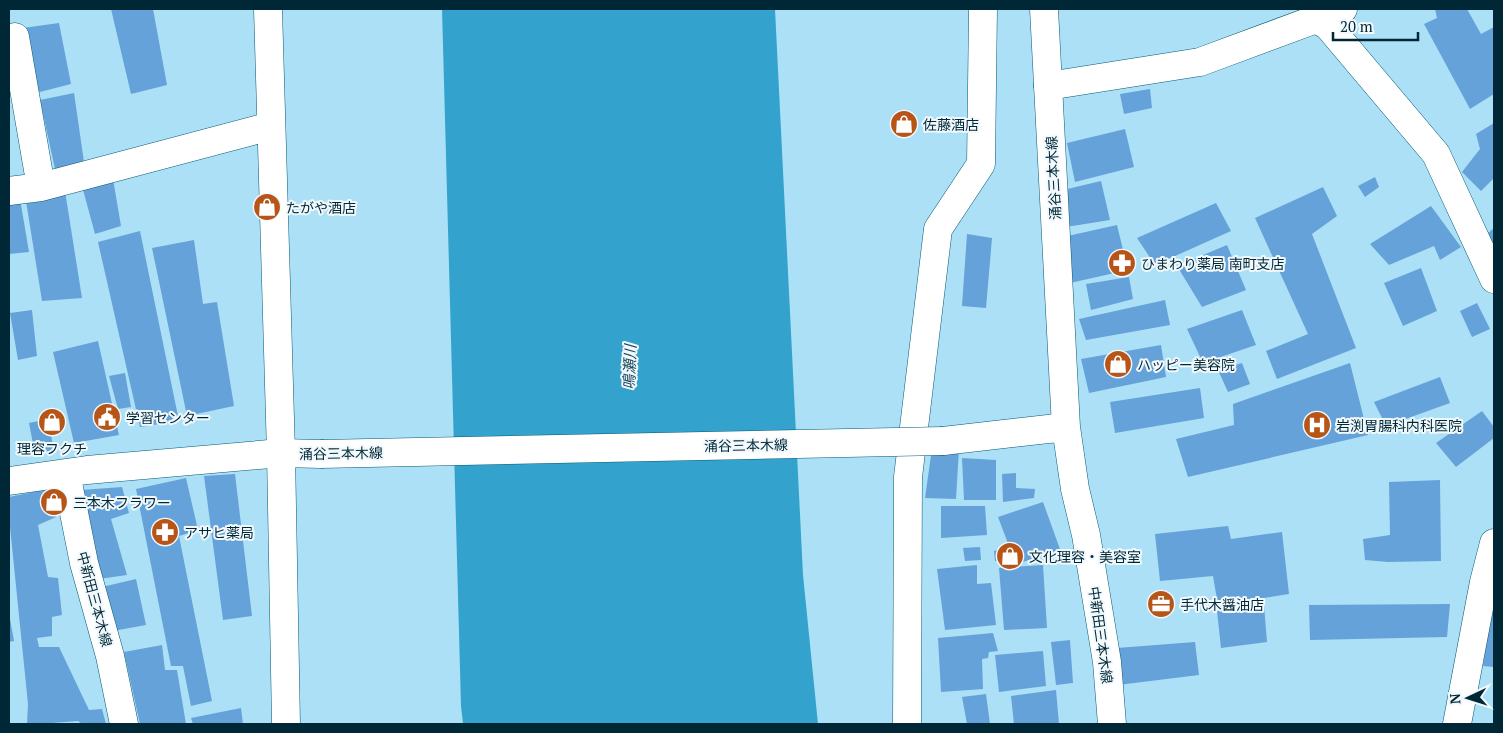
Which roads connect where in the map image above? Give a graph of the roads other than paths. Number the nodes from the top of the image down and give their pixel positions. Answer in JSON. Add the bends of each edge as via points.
{"nodes":[{"id":1,"x":251,"y":9,"type":"edge"},
{"id":2,"x":268,"y":9,"type":"edge"},
{"id":3,"x":983,"y":9,"type":"edge"},
{"id":4,"x":1044,"y":9,"type":"edge"},
{"id":5,"x":1343,"y":9,"type":"edge"},
{"id":6,"x":1316,"y":19,"type":"junction"},
{"id":7,"x":15,"y":37,"type":"dead end"},
{"id":8,"x":269,"y":39,"type":"junction"},
{"id":9,"x":1048,"y":86,"type":"junction"},
{"id":10,"x":271,"y":126,"type":"junction"},
{"id":11,"x":41,"y":187,"type":"junction"},
{"id":12,"x":9,"y":191,"type":"edge"},
{"id":13,"x":1494,"y":279,"type":"edge"},
{"id":14,"x":1066,"y":427,"type":"junction"},
{"id":15,"x":281,"y":454,"type":"junction"},
{"id":16,"x":66,"y":473,"type":"junction"},
{"id":17,"x":9,"y":481,"type":"edge"},
{"id":18,"x":1494,"y":543,"type":"edge"},
{"id":19,"x":124,"y":724,"type":"edge"},
{"id":20,"x":286,"y":724,"type":"edge"},
{"id":21,"x":907,"y":724,"type":"edge"},
{"id":22,"x":1112,"y":724,"type":"edge"},
{"id":23,"x":1458,"y":724,"type":"edge"}],
"edges":[{"from":1,"to":8,"type":"street"},
{"from":2,"to":8,"type":"street"},
{"from":3,"to":21,"type":"street","via":[[981,164],[938,229],[908,477]]},
{"from":4,"to":9,"type":"street","name":"涌谷三本木線"},
{"from":5,"to":6,"type":"street"},
{"from":6,"to":9,"type":"street","via":[[1200,62]]},
{"from":6,"to":13,"type":"street","via":[[1328,26],[1436,154]]},
{"from":7,"to":11,"type":"street"},
{"from":8,"to":10,"type":"street"},
{"from":9,"to":14,"type":"street","name":"涌谷三本木線"},
{"from":10,"to":11,"type":"street"},
{"from":10,"to":15,"type":"street"},
{"from":11,"to":12,"type":"street"},
{"from":14,"to":15,"type":"street","name":"涌谷三本木線","bridge":true,"via":[[943,441]]},
{"from":14,"to":22,"type":"street","name":"中新田三本木線","via":[[1107,662]]},
{"from":15,"to":16,"type":"street","name":"涌谷三本木線"},
{"from":15,"to":20,"type":"street"},
{"from":16,"to":17,"type":"street","name":"涌谷三本木線"},
{"from":16,"to":19,"type":"street","name":"中新田三本木線","via":[[84,563],[110,656]]},
{"from":18,"to":23,"type":"street"}]}
